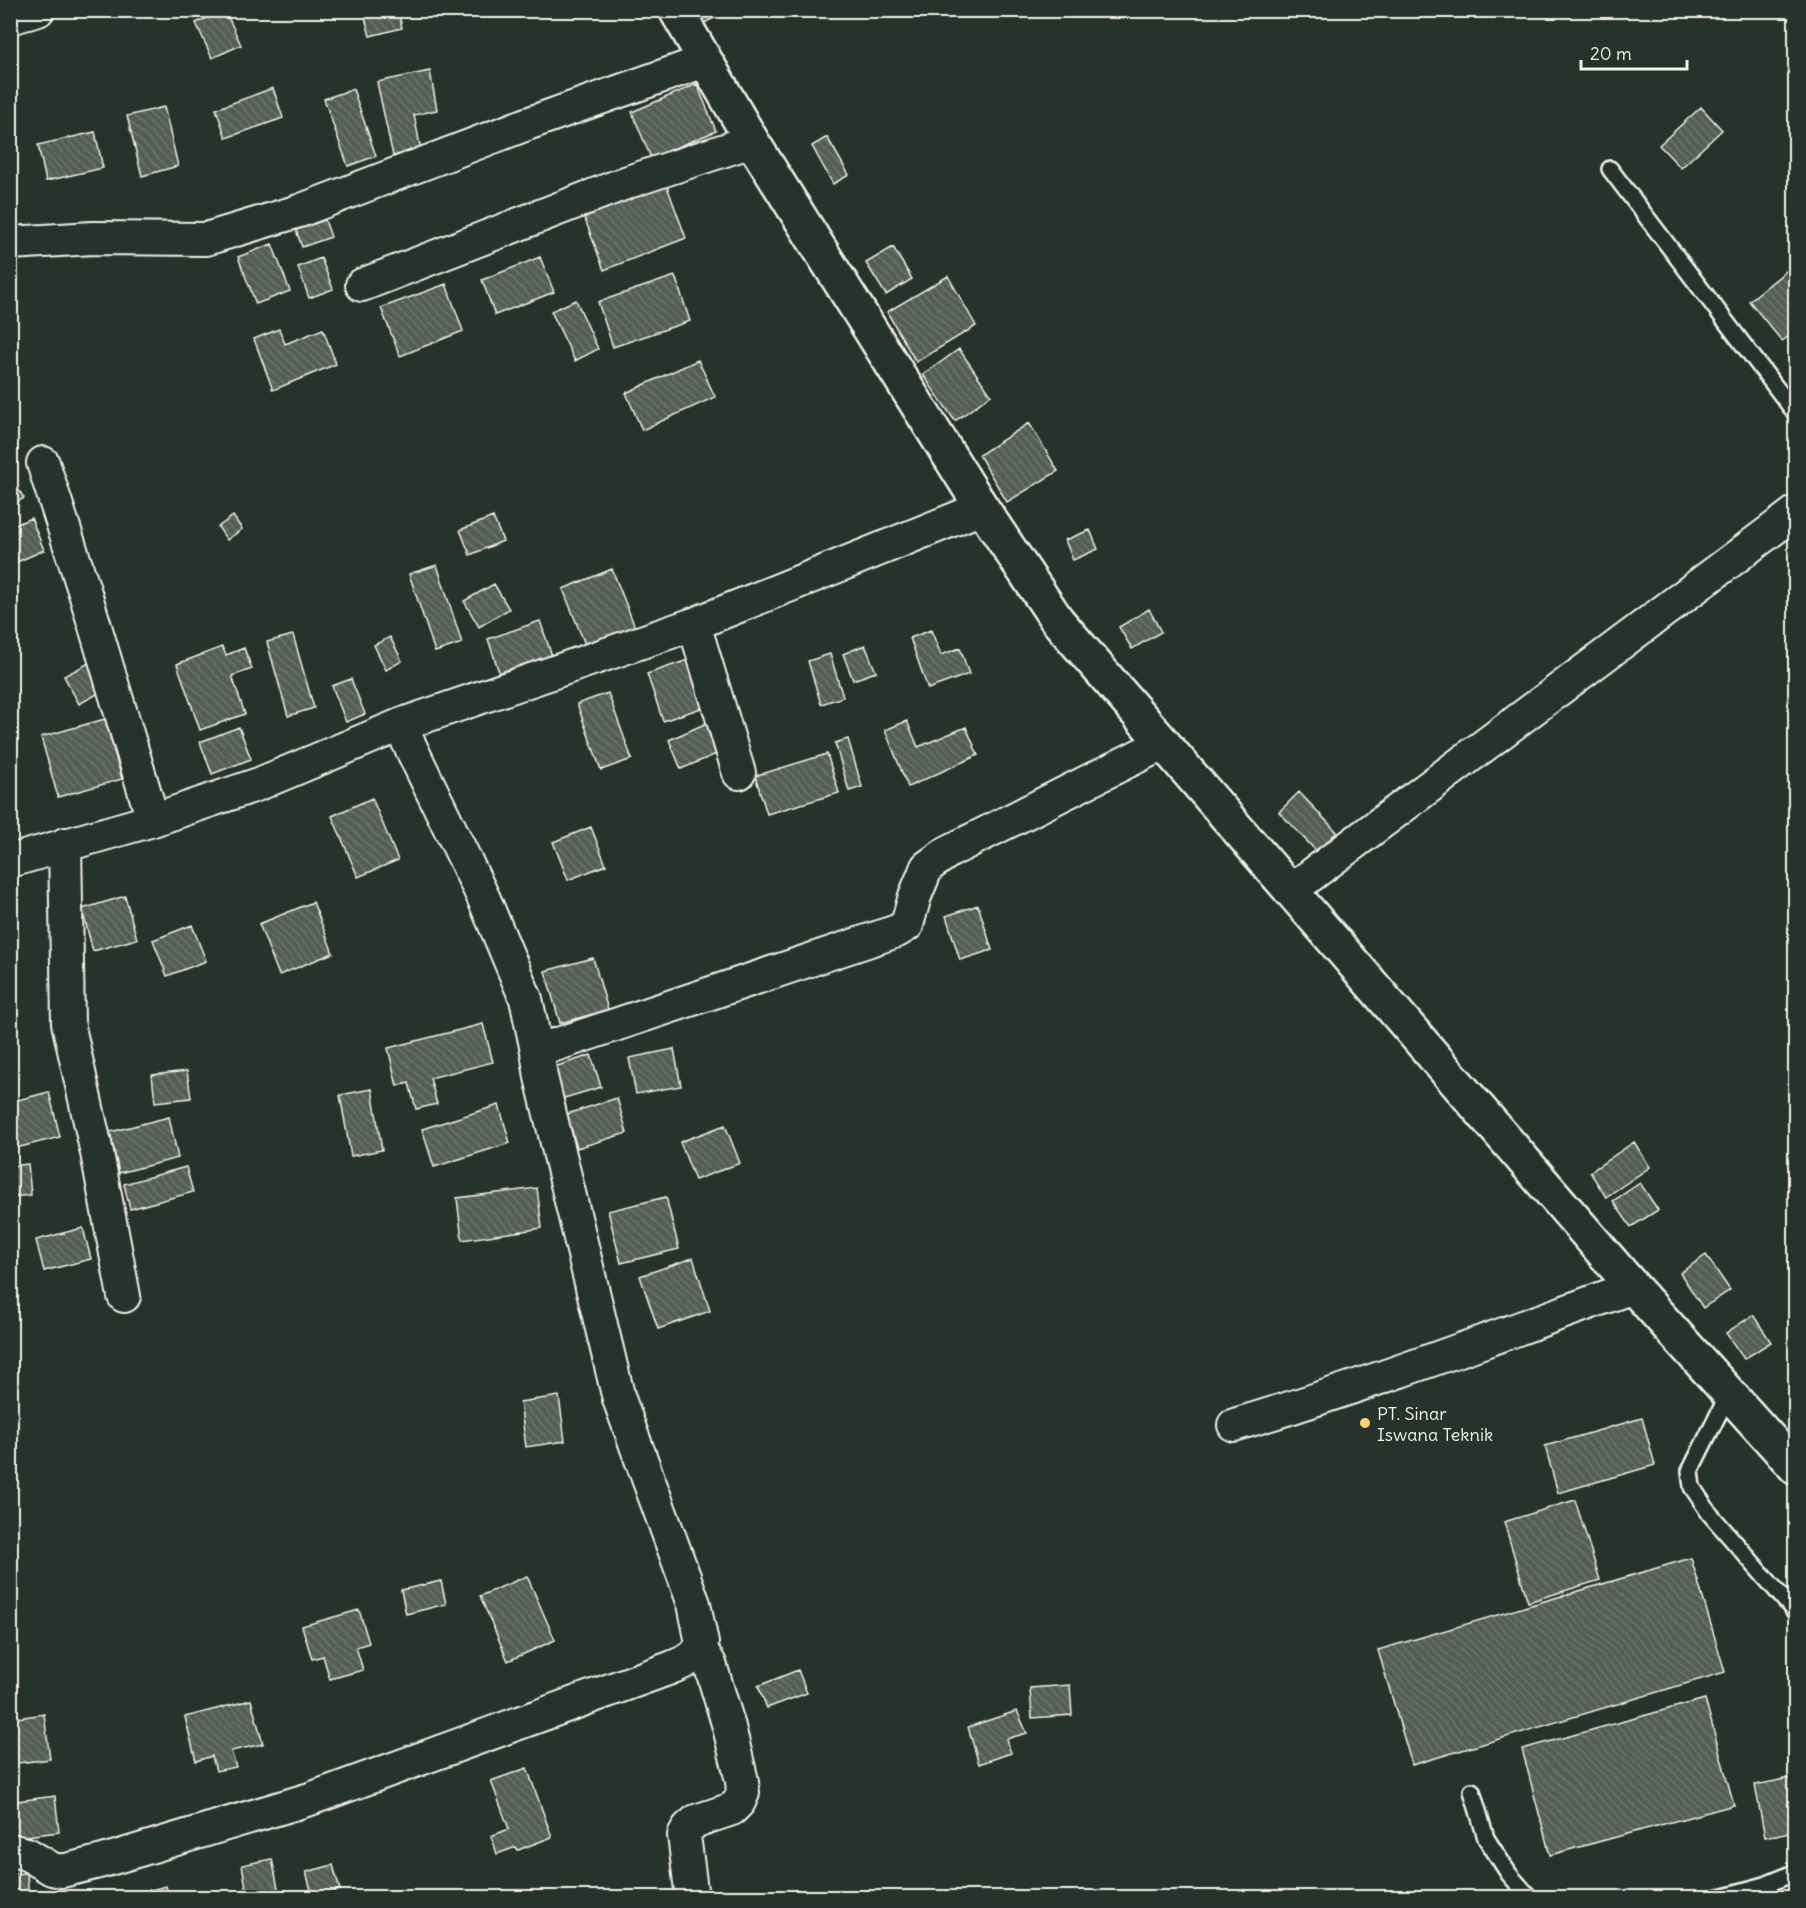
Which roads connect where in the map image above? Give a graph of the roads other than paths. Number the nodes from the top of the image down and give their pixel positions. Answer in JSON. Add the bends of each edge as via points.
{"nodes":[{"id":1,"x":38,"y":10,"type":"edge"},
{"id":2,"x":676,"y":10,"type":"edge"},
{"id":3,"x":10,"y":18,"type":"edge"},
{"id":4,"x":705,"y":61,"type":"junction"},
{"id":5,"x":752,"y":141,"type":"junction"},
{"id":6,"x":1610,"y":169,"type":"dead end"},
{"id":7,"x":10,"y":243,"type":"edge"},
{"id":8,"x":362,"y":285,"type":"dead end"},
{"id":9,"x":1796,"y":414,"type":"edge"},
{"id":10,"x":43,"y":463,"type":"dead end"},
{"id":11,"x":982,"y":508,"type":"junction"},
{"id":12,"x":1796,"y":512,"type":"edge"},
{"id":13,"x":694,"y":624,"type":"junction"},
{"id":14,"x":400,"y":725,"type":"junction"},
{"id":15,"x":1164,"y":743,"type":"junction"},
{"id":16,"x":739,"y":773,"type":"dead end"},
{"id":17,"x":153,"y":820,"type":"junction"},
{"id":18,"x":65,"y":844,"type":"junction"},
{"id":19,"x":10,"y":861,"type":"edge"},
{"id":20,"x":1290,"y":891,"type":"junction"},
{"id":21,"x":537,"y":1051,"type":"junction"},
{"id":22,"x":1633,"y":1287,"type":"junction"},
{"id":23,"x":124,"y":1296,"type":"dead end"},
{"id":24,"x":1729,"y":1393,"type":"junction"},
{"id":25,"x":1234,"y":1425,"type":"dead end"},
{"id":26,"x":1796,"y":1468,"type":"edge"},
{"id":27,"x":1796,"y":1613,"type":"edge"},
{"id":28,"x":700,"y":1648,"type":"junction"},
{"id":29,"x":1472,"y":1791,"type":"dead end"},
{"id":30,"x":10,"y":1850,"type":"edge"},
{"id":31,"x":1796,"y":1872,"type":"edge"},
{"id":32,"x":692,"y":1898,"type":"edge"},
{"id":33,"x":1530,"y":1898,"type":"edge"},
{"id":34,"x":1717,"y":1898,"type":"edge"}],
"edges":[{"from":1,"to":3,"type":"street"},
{"from":2,"to":4,"type":"street"},
{"from":4,"to":5,"type":"street"},
{"from":4,"to":7,"type":"street","via":[[299,211],[206,239],[93,238]]},
{"from":5,"to":8,"type":"street","via":[[628,183]]},
{"from":5,"to":11,"type":"street"},
{"from":6,"to":9,"type":"lane"},
{"from":10,"to":17,"type":"street"},
{"from":11,"to":13,"type":"street"},
{"from":11,"to":15,"type":"street","via":[[1057,620]]},
{"from":12,"to":20,"type":"street"},
{"from":13,"to":14,"type":"street"},
{"from":13,"to":16,"type":"street"},
{"from":14,"to":17,"type":"street","via":[[259,784]]},
{"from":14,"to":21,"type":"street","via":[[506,949],[526,999]]},
{"from":15,"to":20,"type":"street"},
{"from":15,"to":21,"type":"street","via":[[948,852],[927,867],[907,924],[897,931]]},
{"from":17,"to":18,"type":"street"},
{"from":18,"to":19,"type":"street"},
{"from":18,"to":23,"type":"street","via":[[68,1023]]},
{"from":20,"to":22,"type":"street"},
{"from":21,"to":28,"type":"street","via":[[619,1399],[694,1604]]},
{"from":22,"to":24,"type":"street"},
{"from":22,"to":25,"type":"street","via":[[1397,1373]]},
{"from":24,"to":26,"type":"street"},
{"from":24,"to":27,"type":"lane","via":[[1689,1471],[1692,1487],[1710,1514]]},
{"from":28,"to":30,"type":"street","via":[[687,1661],[665,1670],[310,1799],[103,1861],[62,1871]]},
{"from":28,"to":32,"type":"street","via":[[710,1664],[726,1717],[743,1793],[732,1809],[696,1821],[684,1835]]},
{"from":29,"to":33,"type":"lane","via":[[1486,1838]]},
{"from":31,"to":34,"type":"lane"}]}
